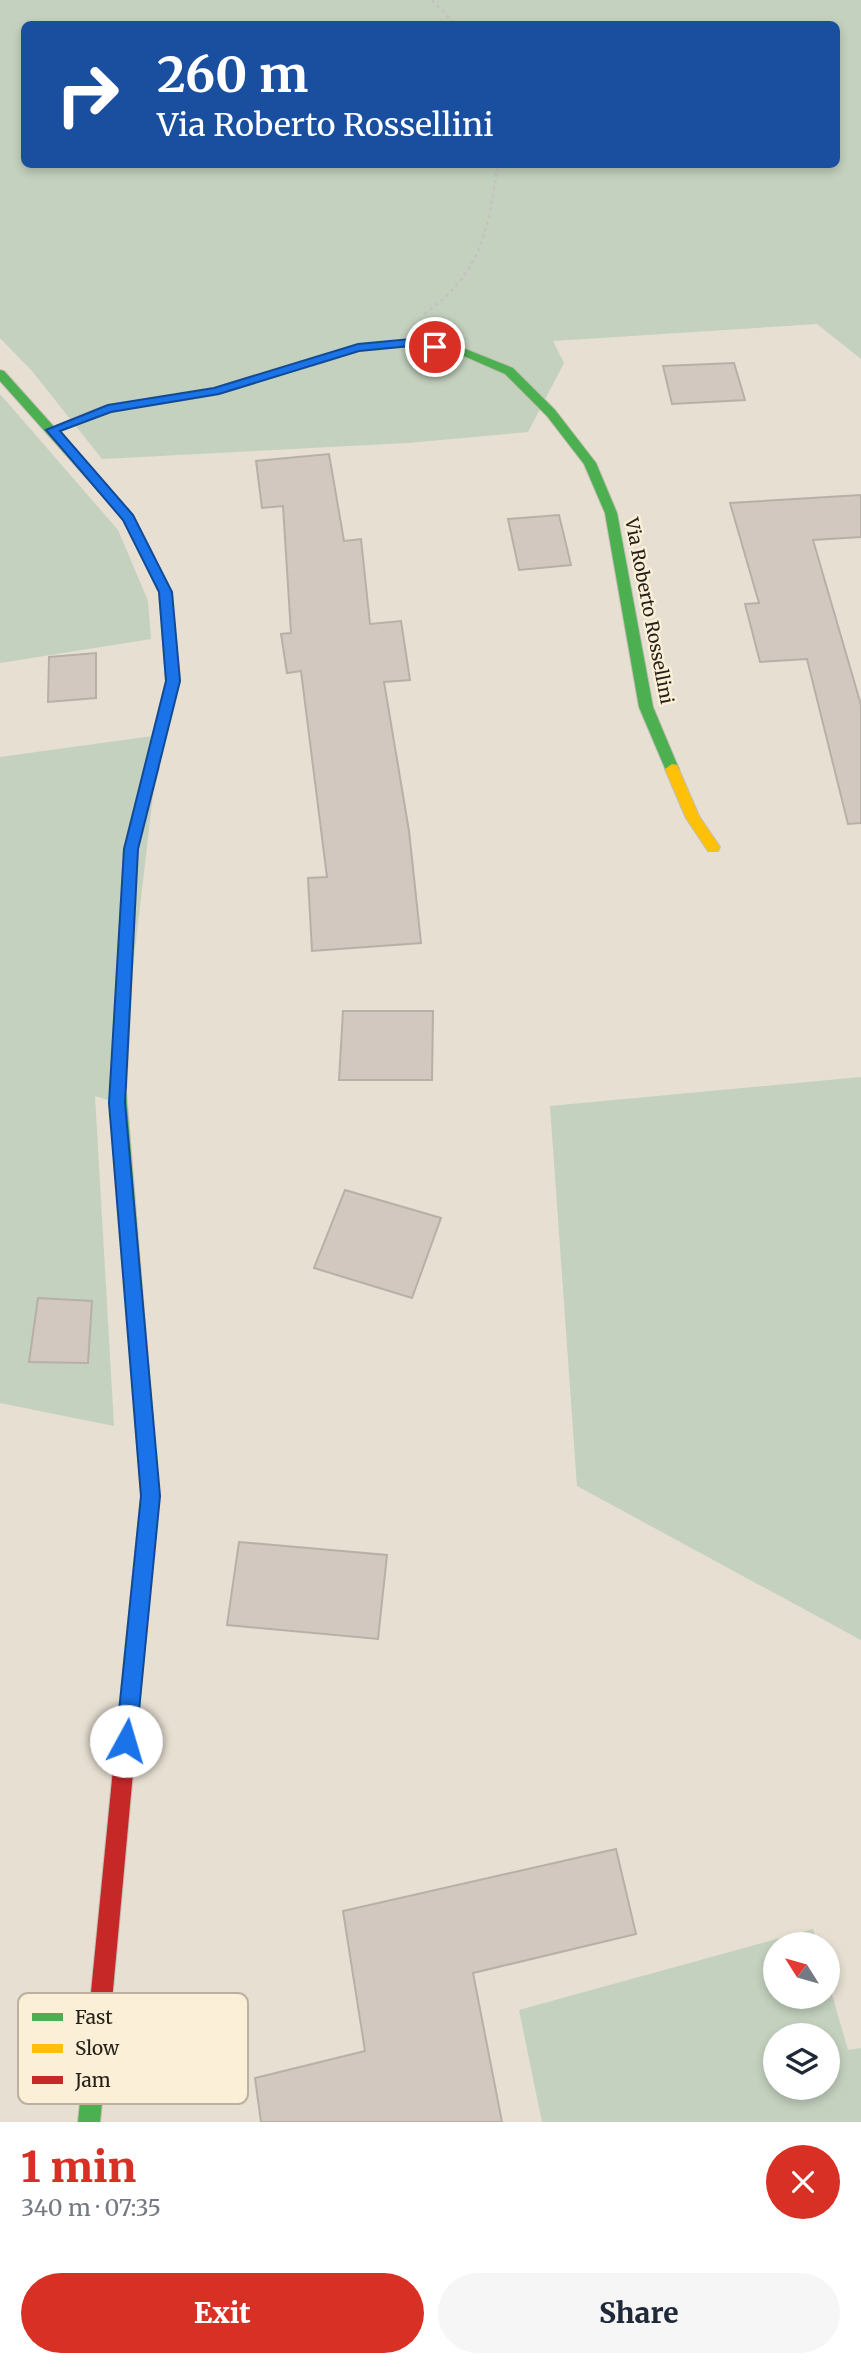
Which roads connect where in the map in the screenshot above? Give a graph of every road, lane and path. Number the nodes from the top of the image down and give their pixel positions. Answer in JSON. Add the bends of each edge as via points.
{"nodes":[{"id":1,"x":432,"y":0,"type":"edge"},
{"id":2,"x":452,"y":21,"type":"edge"},
{"id":3,"x":497,"y":168,"type":"edge"},
{"id":4,"x":421,"y":316,"type":"dead end"},
{"id":5,"x":0,"y":374,"type":"edge"},
{"id":6,"x":52,"y":430,"type":"junction"},
{"id":7,"x":713,"y":847,"type":"dead end"},
{"id":8,"x":102,"y":1993,"type":"edge"},
{"id":9,"x":91,"y":2104,"type":"edge"},
{"id":10,"x":89,"y":2122,"type":"edge"}],
"edges":[{"from":1,"to":2,"type":"path"},
{"from":3,"to":4,"type":"path","via":[[474,264],[450,296]]},
{"from":5,"to":6,"type":"street"},
{"from":6,"to":7,"type":"street","name":"Via Roberto Rossellini","via":[[108,409],[215,391],[358,348],[411,343],[447,348],[509,371],[551,413],[590,463],[611,513],[646,707],[693,818]]},
{"from":6,"to":8,"type":"street","via":[[129,518],[165,592],[173,681],[131,849],[117,1103],[150,1496]]},
{"from":9,"to":10,"type":"street"}]}
